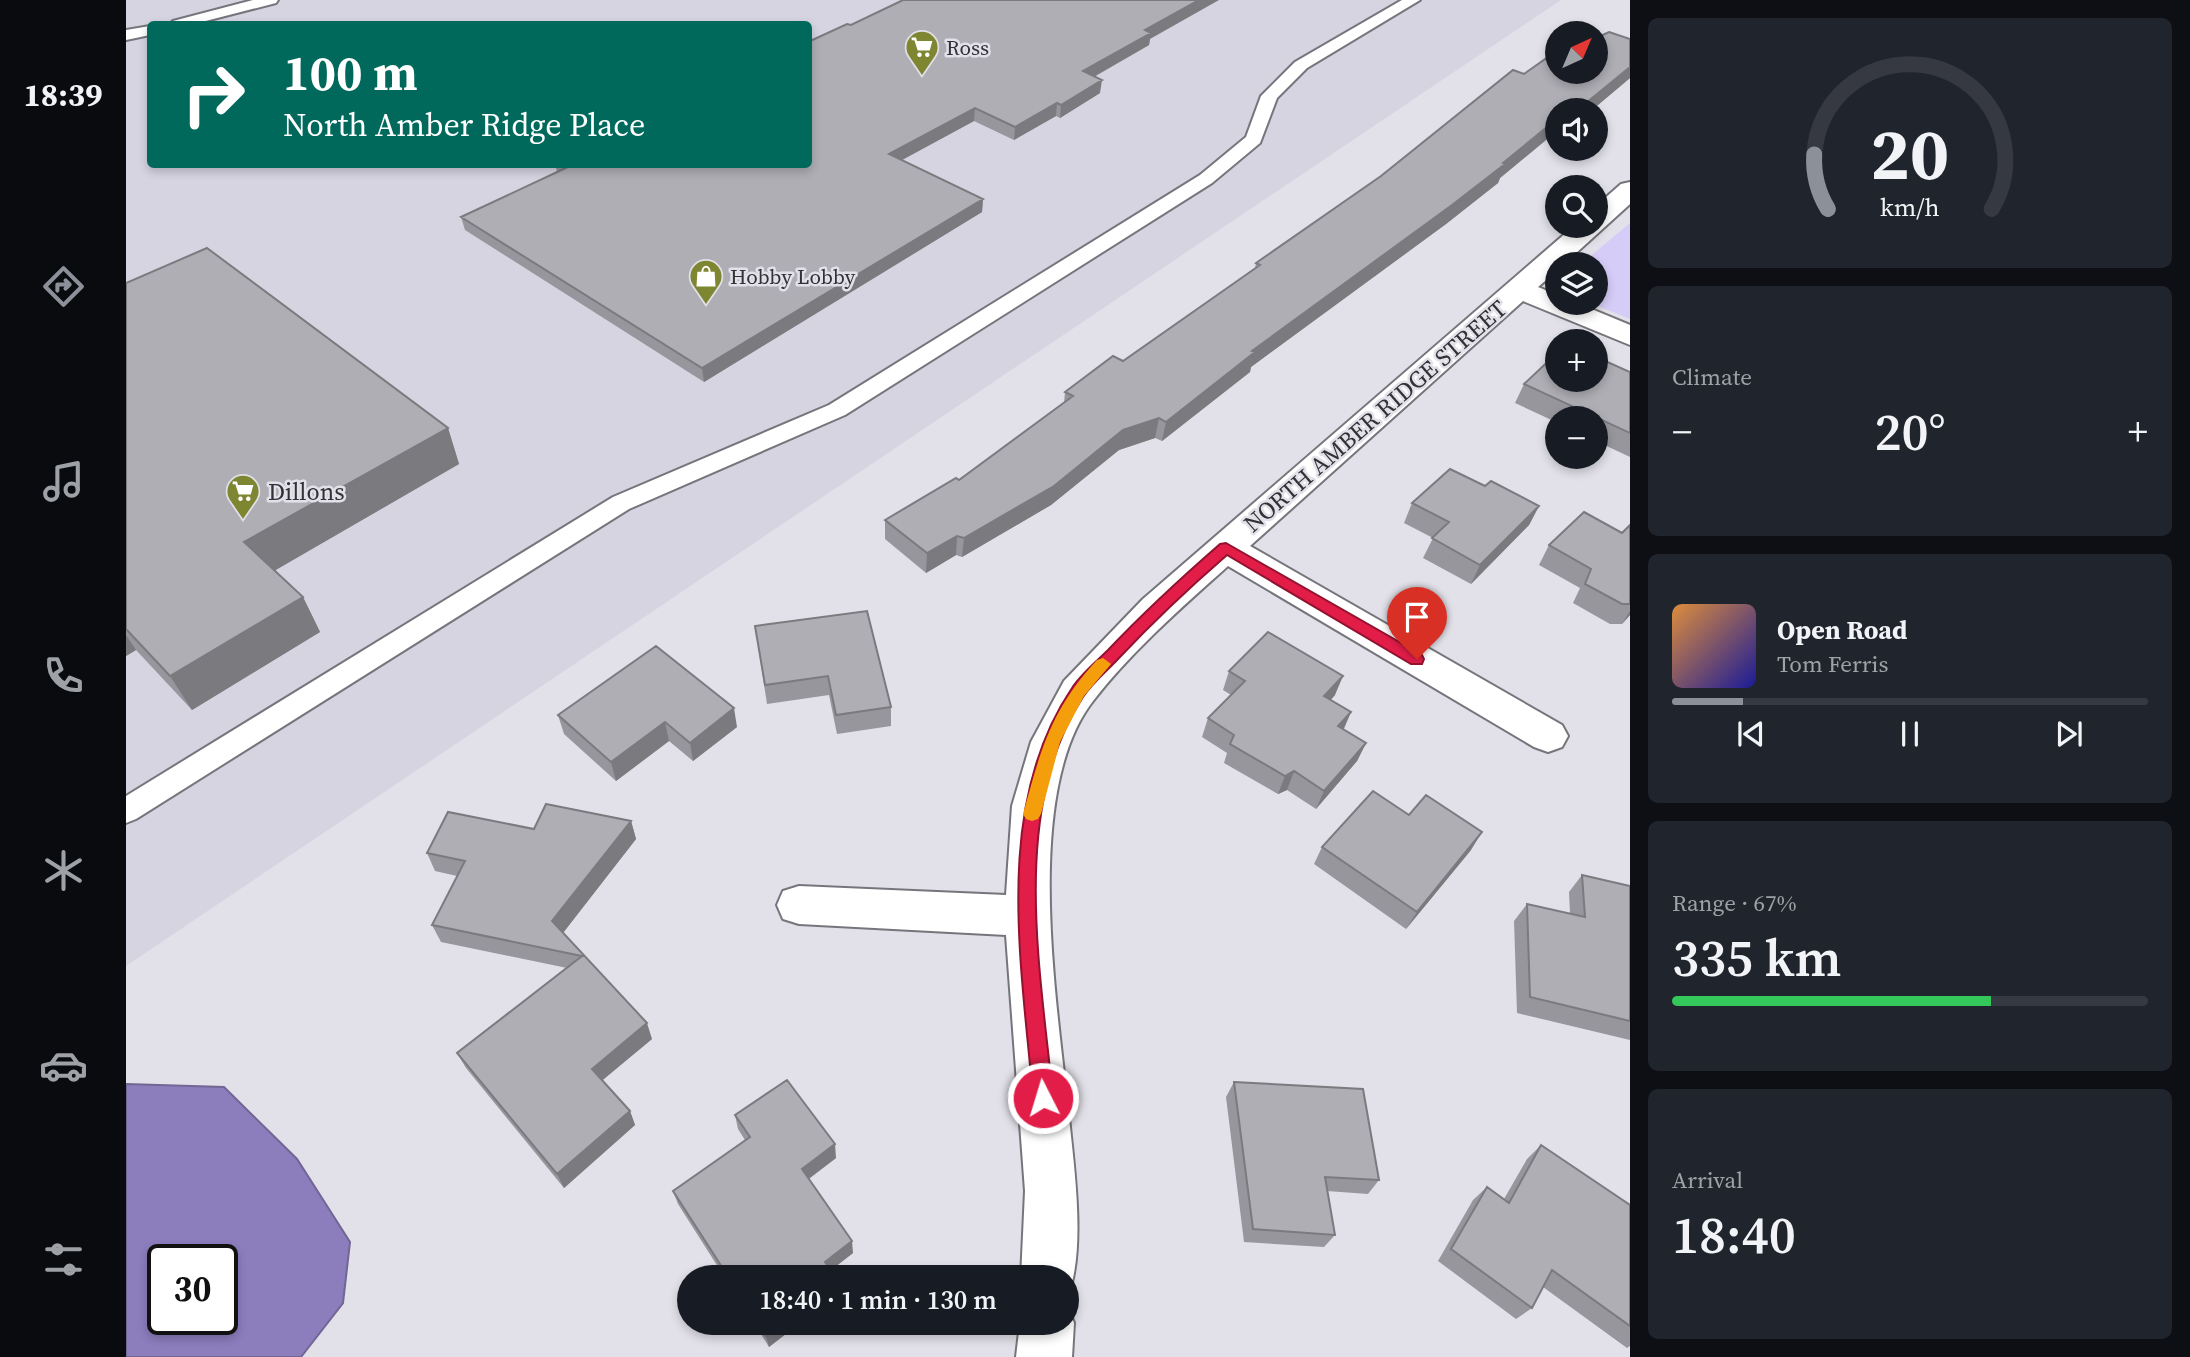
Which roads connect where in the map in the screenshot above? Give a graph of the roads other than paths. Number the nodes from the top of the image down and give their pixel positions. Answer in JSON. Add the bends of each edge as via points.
{"nodes":[{"id":1,"x":271,"y":0,"type":"edge"},
{"id":2,"x":1413,"y":0,"type":"edge"},
{"id":3,"x":190,"y":21,"type":"edge"},
{"id":4,"x":147,"y":32,"type":"edge"},
{"id":5,"x":126,"y":35,"type":"edge"},
{"id":6,"x":1630,"y":190,"type":"edge"},
{"id":7,"x":1608,"y":209,"type":"edge"},
{"id":8,"x":1576,"y":238,"type":"edge"},
{"id":9,"x":1519,"y":289,"type":"junction"},
{"id":10,"x":1630,"y":336,"type":"edge"},
{"id":11,"x":1226,"y":548,"type":"junction"},
{"id":12,"x":1548,"y":736,"type":"dead end"},
{"id":13,"x":126,"y":811,"type":"edge"},
{"id":14,"x":799,"y":905,"type":"dead end"},
{"id":15,"x":1027,"y":916,"type":"junction"},
{"id":16,"x":1048,"y":1265,"type":"edge"},
{"id":17,"x":1046,"y":1335,"type":"edge"},
{"id":18,"x":1044,"y":1357,"type":"edge"}],
"edges":[{"from":1,"to":3,"type":"lane"},
{"from":2,"to":13,"type":"lane","via":[[1301,65],[1269,96],[1254,139],[1206,179],[837,410],[621,503]]},
{"from":4,"to":5,"type":"lane"},
{"from":6,"to":7,"type":"street"},
{"from":8,"to":9,"type":"street","name":"NORTH AMBER RIDGE STREET"},
{"from":9,"to":10,"type":"street"},
{"from":9,"to":11,"type":"street","name":"NORTH AMBER RIDGE STREET"},
{"from":11,"to":12,"type":"street"},
{"from":11,"to":15,"type":"street","name":"NORTH AMBER RIDGE STREET","via":[[1156,609],[1078,692],[1051,742],[1032,806]]},
{"from":14,"to":15,"type":"street"},
{"from":15,"to":16,"type":"street","name":"NORTH AMBER RIDGE STREET","via":[[1051,1191]]},
{"from":17,"to":18,"type":"street"}]}
